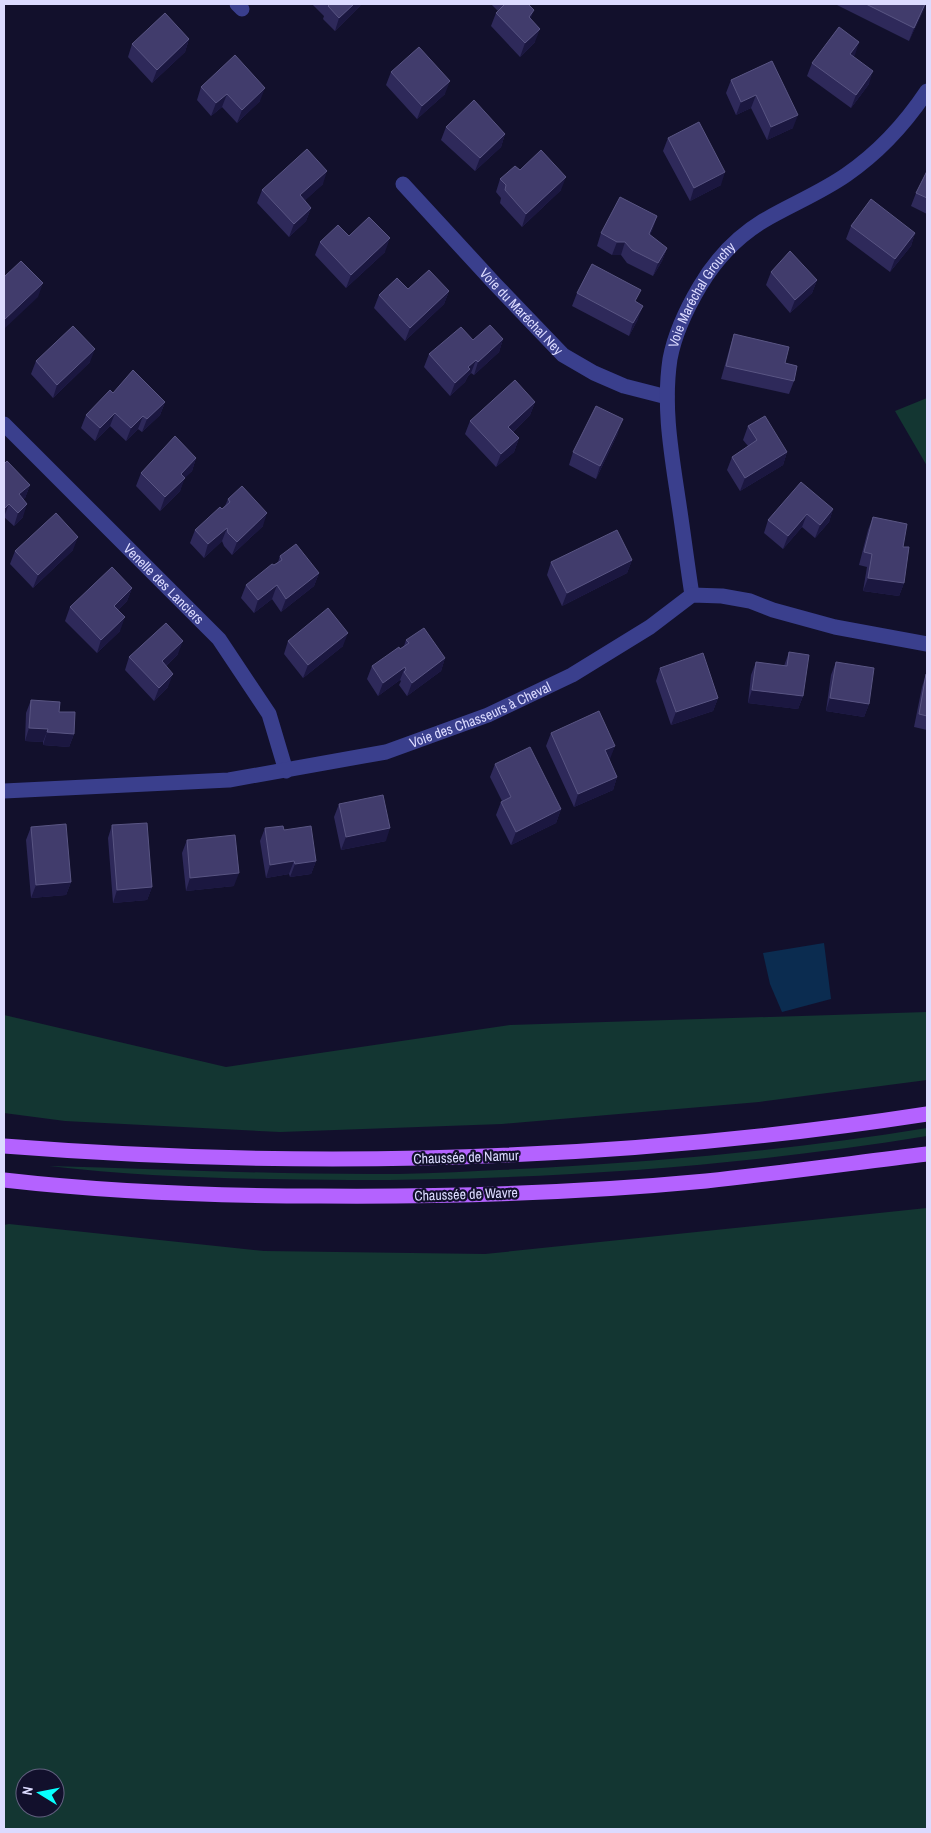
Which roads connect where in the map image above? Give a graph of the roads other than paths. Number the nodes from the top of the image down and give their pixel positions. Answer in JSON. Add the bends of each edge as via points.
{"nodes":[{"id":1,"x":927,"y":92,"type":"edge"},
{"id":2,"x":403,"y":184,"type":"dead end"},
{"id":3,"x":667,"y":396,"type":"junction"},
{"id":4,"x":4,"y":424,"type":"edge"},
{"id":5,"x":692,"y":595,"type":"junction"},
{"id":6,"x":927,"y":644,"type":"edge"},
{"id":7,"x":286,"y":771,"type":"junction"},
{"id":8,"x":4,"y":791,"type":"edge"},
{"id":9,"x":927,"y":1114,"type":"edge"},
{"id":10,"x":4,"y":1146,"type":"edge"},
{"id":11,"x":927,"y":1154,"type":"edge"},
{"id":12,"x":4,"y":1180,"type":"edge"}],
"edges":[{"from":1,"to":3,"type":"street","name":"Voie Maréchal Grouchy","via":[[876,151],[845,176],[754,227],[711,268],[678,328],[670,358]]},
{"from":2,"to":3,"type":"street","name":"Voie du Maréchal Ney","via":[[564,355],[624,386]]},
{"from":3,"to":5,"type":"street","name":"Voie Maréchal Grouchy","via":[[667,421]]},
{"from":4,"to":7,"type":"street","name":"Venelle des Lanciers","via":[[219,639],[269,714]]},
{"from":5,"to":6,"type":"street","via":[[750,601],[835,627]]},
{"from":5,"to":7,"type":"street","name":"Voie des Chasseurs à Cheval","via":[[572,675],[488,715],[386,752]]},
{"from":7,"to":8,"type":"street","name":"Voie des Chasseurs à Cheval","via":[[229,780]]},
{"from":9,"to":10,"type":"main road","name":"Chaussée de Namur","via":[[723,1140],[438,1158],[280,1159]]},
{"from":11,"to":12,"type":"main road","name":"Chaussée de Wavre","via":[[704,1181],[452,1195],[203,1195]]}]}
